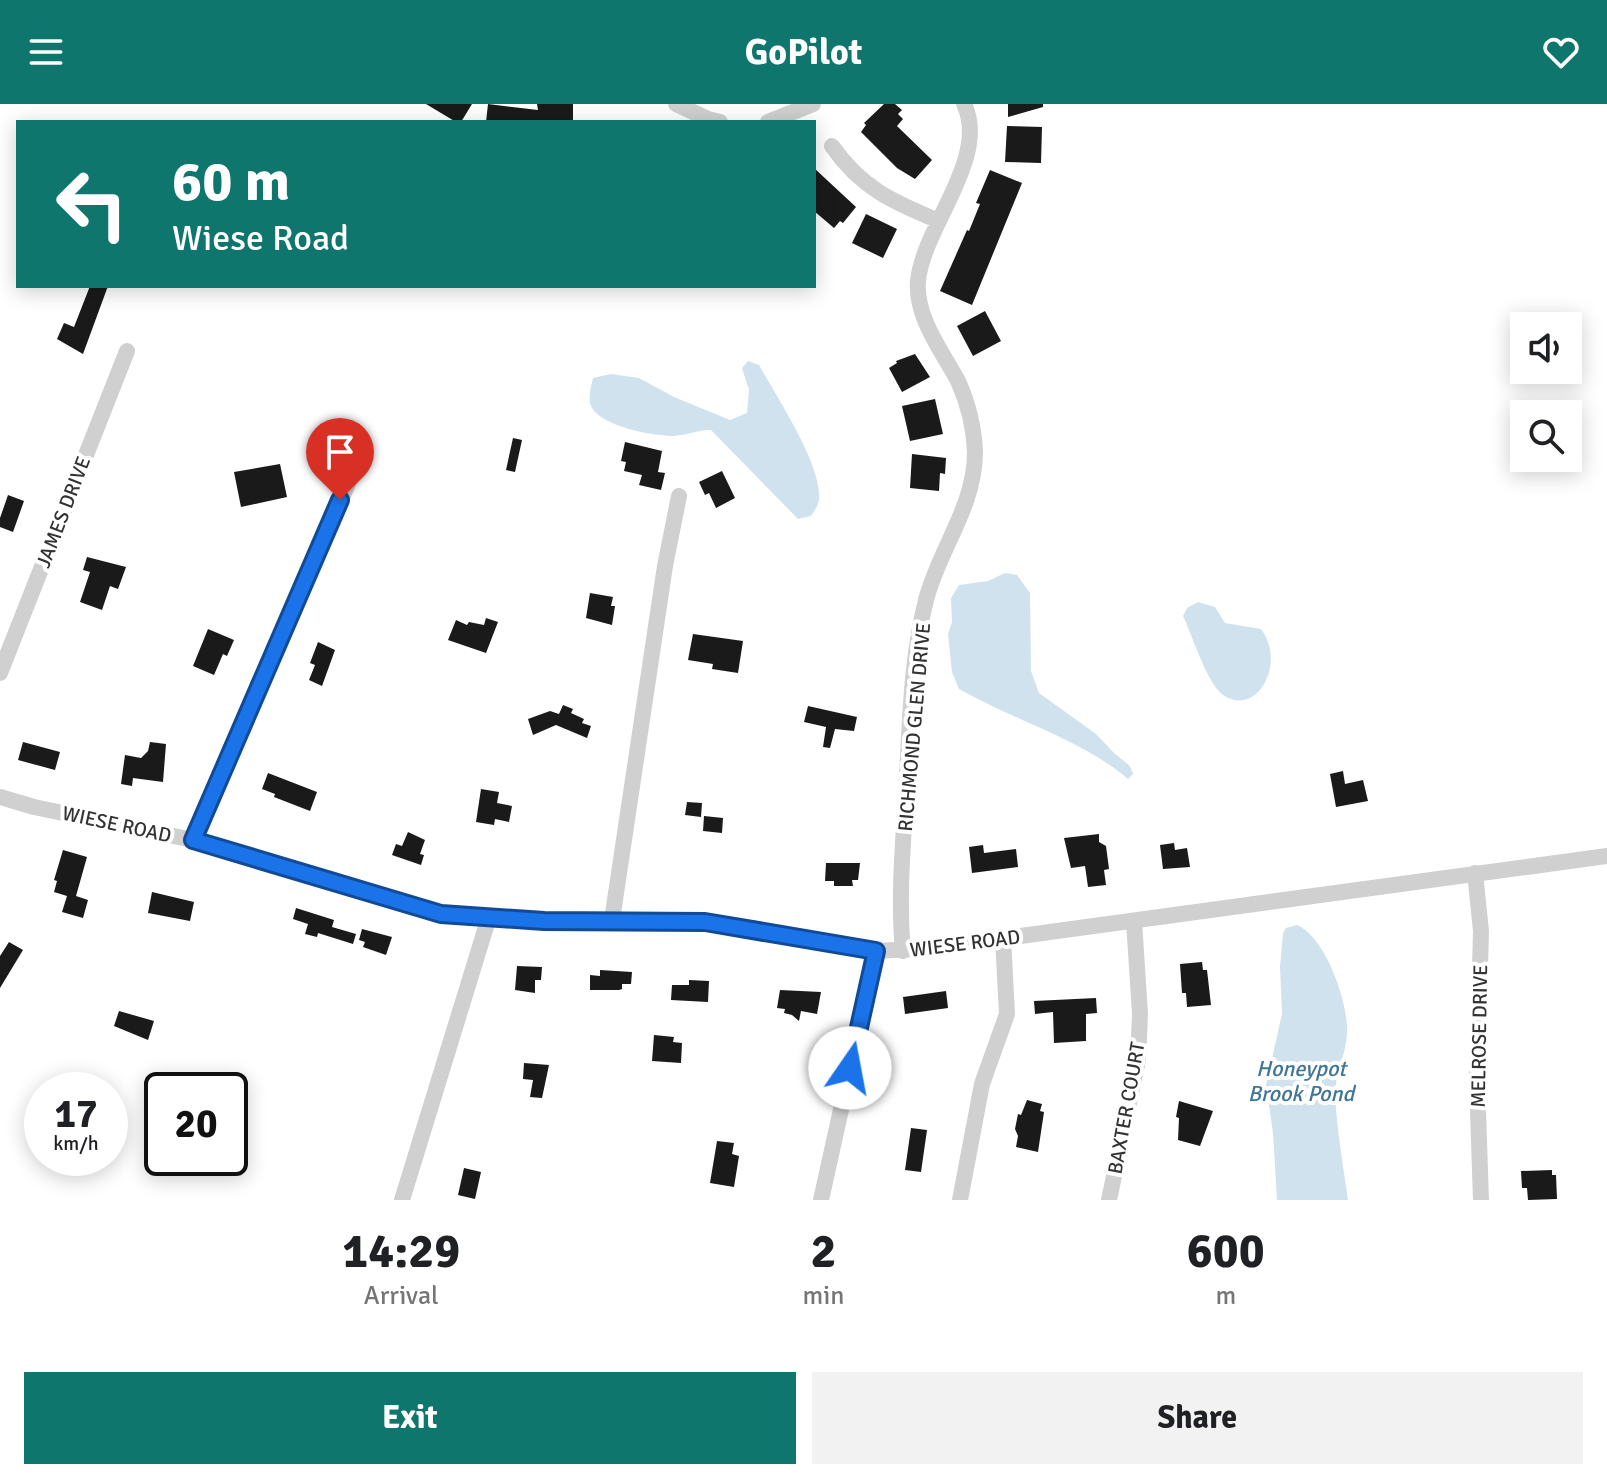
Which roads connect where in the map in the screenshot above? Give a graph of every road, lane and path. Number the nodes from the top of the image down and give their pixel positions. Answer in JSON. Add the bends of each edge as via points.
{"nodes":[{"id":1,"x":676,"y":104,"type":"edge"},
{"id":2,"x":813,"y":104,"type":"edge"},
{"id":3,"x":964,"y":104,"type":"edge"},
{"id":4,"x":712,"y":120,"type":"edge"},
{"id":5,"x":773,"y":120,"type":"edge"},
{"id":6,"x":832,"y":146,"type":"dead end"},
{"id":7,"x":939,"y":221,"type":"junction"},
{"id":8,"x":127,"y":351,"type":"dead end"},
{"id":9,"x":353,"y":472,"type":"dead end"},
{"id":10,"x":679,"y":496,"type":"dead end"},
{"id":11,"x":0,"y":673,"type":"edge"},
{"id":12,"x":0,"y":797,"type":"edge"},
{"id":13,"x":193,"y":840,"type":"junction"},
{"id":14,"x":1607,"y":856,"type":"edge"},
{"id":15,"x":1475,"y":873,"type":"junction"},
{"id":16,"x":489,"y":917,"type":"junction"},
{"id":17,"x":612,"y":920,"type":"junction"},
{"id":18,"x":1134,"y":921,"type":"junction"},
{"id":19,"x":1003,"y":938,"type":"junction"},
{"id":20,"x":876,"y":951,"type":"junction"},
{"id":21,"x":903,"y":951,"type":"junction"},
{"id":22,"x":402,"y":1200,"type":"edge"},
{"id":23,"x":821,"y":1200,"type":"edge"},
{"id":24,"x":960,"y":1200,"type":"edge"},
{"id":25,"x":1109,"y":1200,"type":"edge"},
{"id":26,"x":1481,"y":1200,"type":"edge"}],
"edges":[{"from":1,"to":4,"type":"street"},
{"from":2,"to":5,"type":"street"},
{"from":3,"to":7,"type":"street","name":"RICHMOND GLEN DRIVE","via":[[971,134]]},
{"from":6,"to":7,"type":"street","via":[[867,186]]},
{"from":7,"to":21,"type":"street","name":"RICHMOND GLEN DRIVE","via":[[917,295],[959,384],[975,451],[965,507],[937,566],[915,658],[902,870]]},
{"from":8,"to":11,"type":"street","name":"JAMES DRIVE"},
{"from":9,"to":13,"type":"street"},
{"from":10,"to":17,"type":"street"},
{"from":12,"to":13,"type":"street","name":"WIESE ROAD"},
{"from":13,"to":16,"type":"street","name":"WIESE ROAD","via":[[441,914]]},
{"from":14,"to":15,"type":"street","name":"WIESE ROAD"},
{"from":15,"to":18,"type":"street","name":"WIESE ROAD"},
{"from":15,"to":26,"type":"street","name":"MELROSE DRIVE","via":[[1481,931]]},
{"from":16,"to":17,"type":"street","name":"WIESE ROAD"},
{"from":16,"to":22,"type":"street"},
{"from":17,"to":20,"type":"street","name":"WIESE ROAD","via":[[705,922]]},
{"from":18,"to":19,"type":"street","name":"WIESE ROAD"},
{"from":18,"to":25,"type":"street","name":"BAXTER COURT","via":[[1138,1060]]},
{"from":19,"to":21,"type":"street","name":"WIESE ROAD"},
{"from":19,"to":24,"type":"street","via":[[1007,1014],[982,1084]]},
{"from":20,"to":21,"type":"street","name":"WIESE ROAD"},
{"from":20,"to":23,"type":"street"}]}
